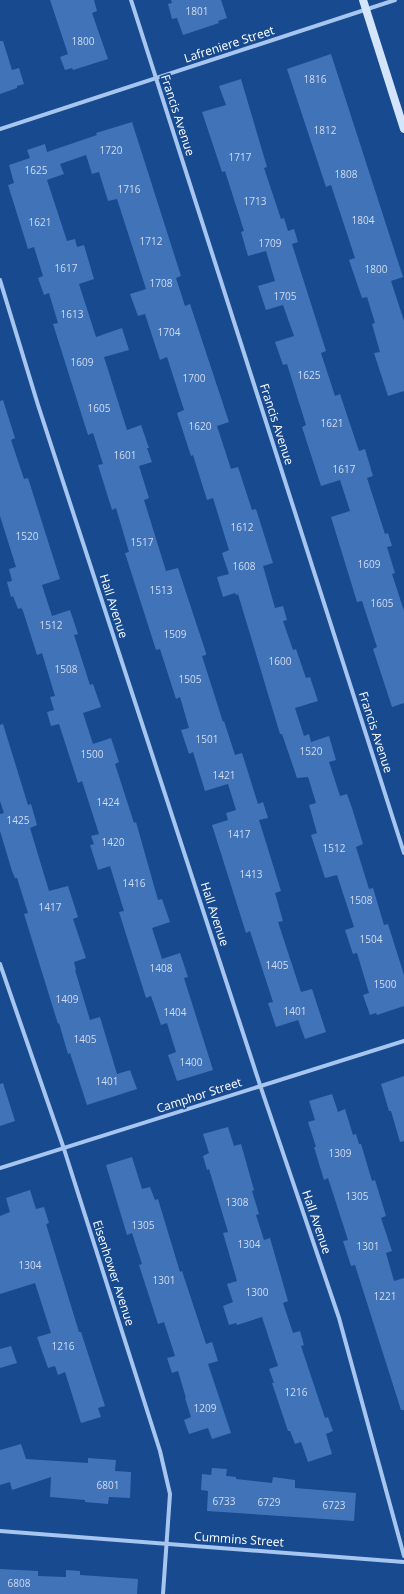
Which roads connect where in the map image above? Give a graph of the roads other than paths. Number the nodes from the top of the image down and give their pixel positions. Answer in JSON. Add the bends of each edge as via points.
{"nodes":[{"id":1,"x":131,"y":0,"type":"edge"},
{"id":2,"x":363,"y":0,"type":"edge"},
{"id":3,"x":395,"y":0,"type":"edge"},
{"id":4,"x":366,"y":9,"type":"junction"},
{"id":5,"x":156,"y":78,"type":"junction"},
{"id":6,"x":0,"y":129,"type":"edge"},
{"id":7,"x":404,"y":129,"type":"edge"},
{"id":8,"x":0,"y":280,"type":"edge"},
{"id":9,"x":404,"y":853,"type":"edge"},
{"id":10,"x":0,"y":964,"type":"edge"},
{"id":11,"x":404,"y":1041,"type":"edge"},
{"id":12,"x":260,"y":1086,"type":"junction"},
{"id":13,"x":64,"y":1149,"type":"junction"},
{"id":14,"x":0,"y":1168,"type":"edge"},
{"id":15,"x":0,"y":1531,"type":"edge"},
{"id":16,"x":166,"y":1544,"type":"junction"},
{"id":17,"x":404,"y":1556,"type":"edge"},
{"id":18,"x":404,"y":1562,"type":"edge"},
{"id":19,"x":163,"y":1594,"type":"edge"}],
"edges":[{"from":1,"to":5,"type":"street","name":"Francis Avenue"},
{"from":2,"to":4,"type":"street"},
{"from":3,"to":4,"type":"street","name":"Lafreniere Street"},
{"from":4,"to":5,"type":"street","name":"Lafreniere Street"},
{"from":4,"to":7,"type":"street"},
{"from":5,"to":6,"type":"street","name":"Lafreniere Street"},
{"from":5,"to":9,"type":"street","name":"Francis Avenue"},
{"from":8,"to":12,"type":"street","name":"Hall Avenue","via":[[38,405]]},
{"from":10,"to":13,"type":"street","name":"Eisenhower Avenue"},
{"from":11,"to":12,"type":"street","name":"Camphor Street"},
{"from":12,"to":13,"type":"street","name":"Camphor Street"},
{"from":12,"to":17,"type":"street","name":"Hall Avenue","via":[[339,1318]]},
{"from":13,"to":14,"type":"street","name":"Camphor Street"},
{"from":13,"to":16,"type":"street","name":"Eisenhower Avenue","via":[[160,1451],[170,1494]]},
{"from":15,"to":16,"type":"street","name":"Cummins Street"},
{"from":16,"to":18,"type":"street","name":"Cummins Street"},
{"from":16,"to":19,"type":"street","name":"Eisenhower Avenue"}]}
